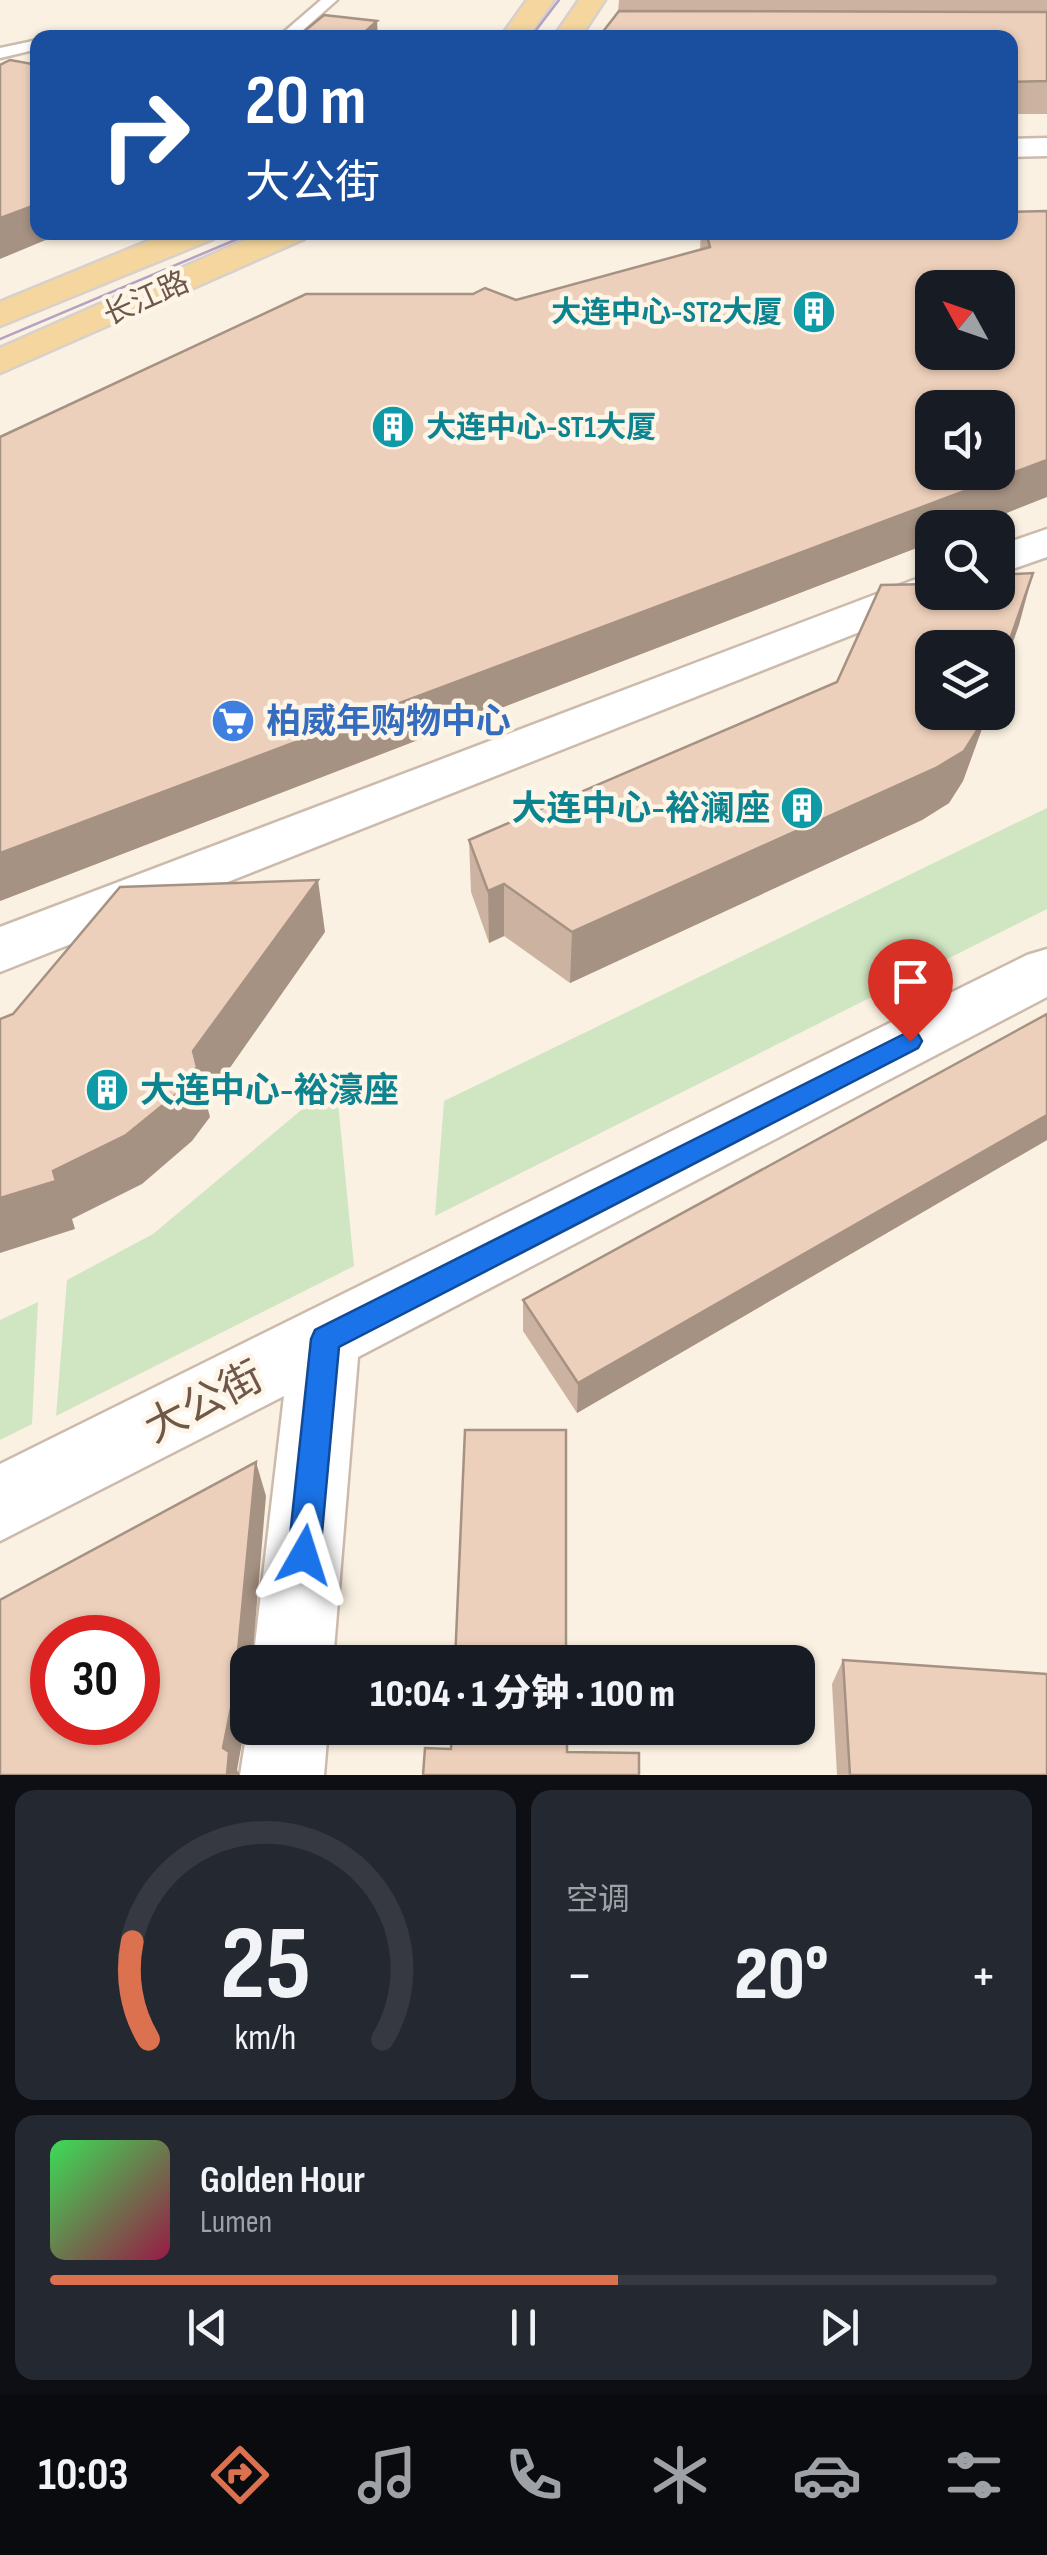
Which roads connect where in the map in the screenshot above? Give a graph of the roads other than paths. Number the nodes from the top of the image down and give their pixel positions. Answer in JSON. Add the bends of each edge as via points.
{"nodes":[{"id":1,"x":330,"y":0,"type":"edge"},
{"id":2,"x":541,"y":0,"type":"edge"},
{"id":3,"x":592,"y":0,"type":"edge"},
{"id":4,"x":294,"y":30,"type":"edge"},
{"id":5,"x":520,"y":30,"type":"edge"},
{"id":6,"x":571,"y":30,"type":"edge"},
{"id":7,"x":30,"y":46,"type":"edge"},
{"id":8,"x":0,"y":53,"type":"edge"},
{"id":9,"x":1018,"y":134,"type":"edge"},
{"id":10,"x":1047,"y":134,"type":"edge"},
{"id":11,"x":1047,"y":147,"type":"edge"},
{"id":12,"x":1018,"y":148,"type":"edge"},
{"id":13,"x":182,"y":240,"type":"edge"},
{"id":14,"x":274,"y":240,"type":"edge"},
{"id":15,"x":0,"y":314,"type":"edge"},
{"id":16,"x":0,"y":362,"type":"edge"},
{"id":17,"x":1047,"y":542,"type":"edge"},
{"id":18,"x":1015,"y":554,"type":"edge"},
{"id":19,"x":915,"y":594,"type":"edge"},
{"id":20,"x":0,"y":950,"type":"edge"},
{"id":21,"x":1047,"y":971,"type":"edge"},
{"id":22,"x":325,"y":1339,"type":"junction"},
{"id":23,"x":0,"y":1504,"type":"edge"},
{"id":24,"x":295,"y":1645,"type":"edge"},
{"id":25,"x":285,"y":1745,"type":"edge"},
{"id":26,"x":282,"y":1775,"type":"edge"}],
"edges":[{"from":1,"to":4,"type":"lane"},
{"from":2,"to":5,"type":"main road"},
{"from":3,"to":6,"type":"main road"},
{"from":7,"to":8,"type":"lane"},
{"from":9,"to":10,"type":"street"},
{"from":11,"to":12,"type":"street"},
{"from":13,"to":15,"type":"main road","name":"长江路"},
{"from":14,"to":16,"type":"main road","name":"长江路"},
{"from":17,"to":18,"type":"street"},
{"from":19,"to":20,"type":"street"},
{"from":21,"to":22,"type":"street","name":"大公街"},
{"from":22,"to":23,"type":"street","name":"大公街"},
{"from":22,"to":24,"type":"street"},
{"from":25,"to":26,"type":"street"}]}
